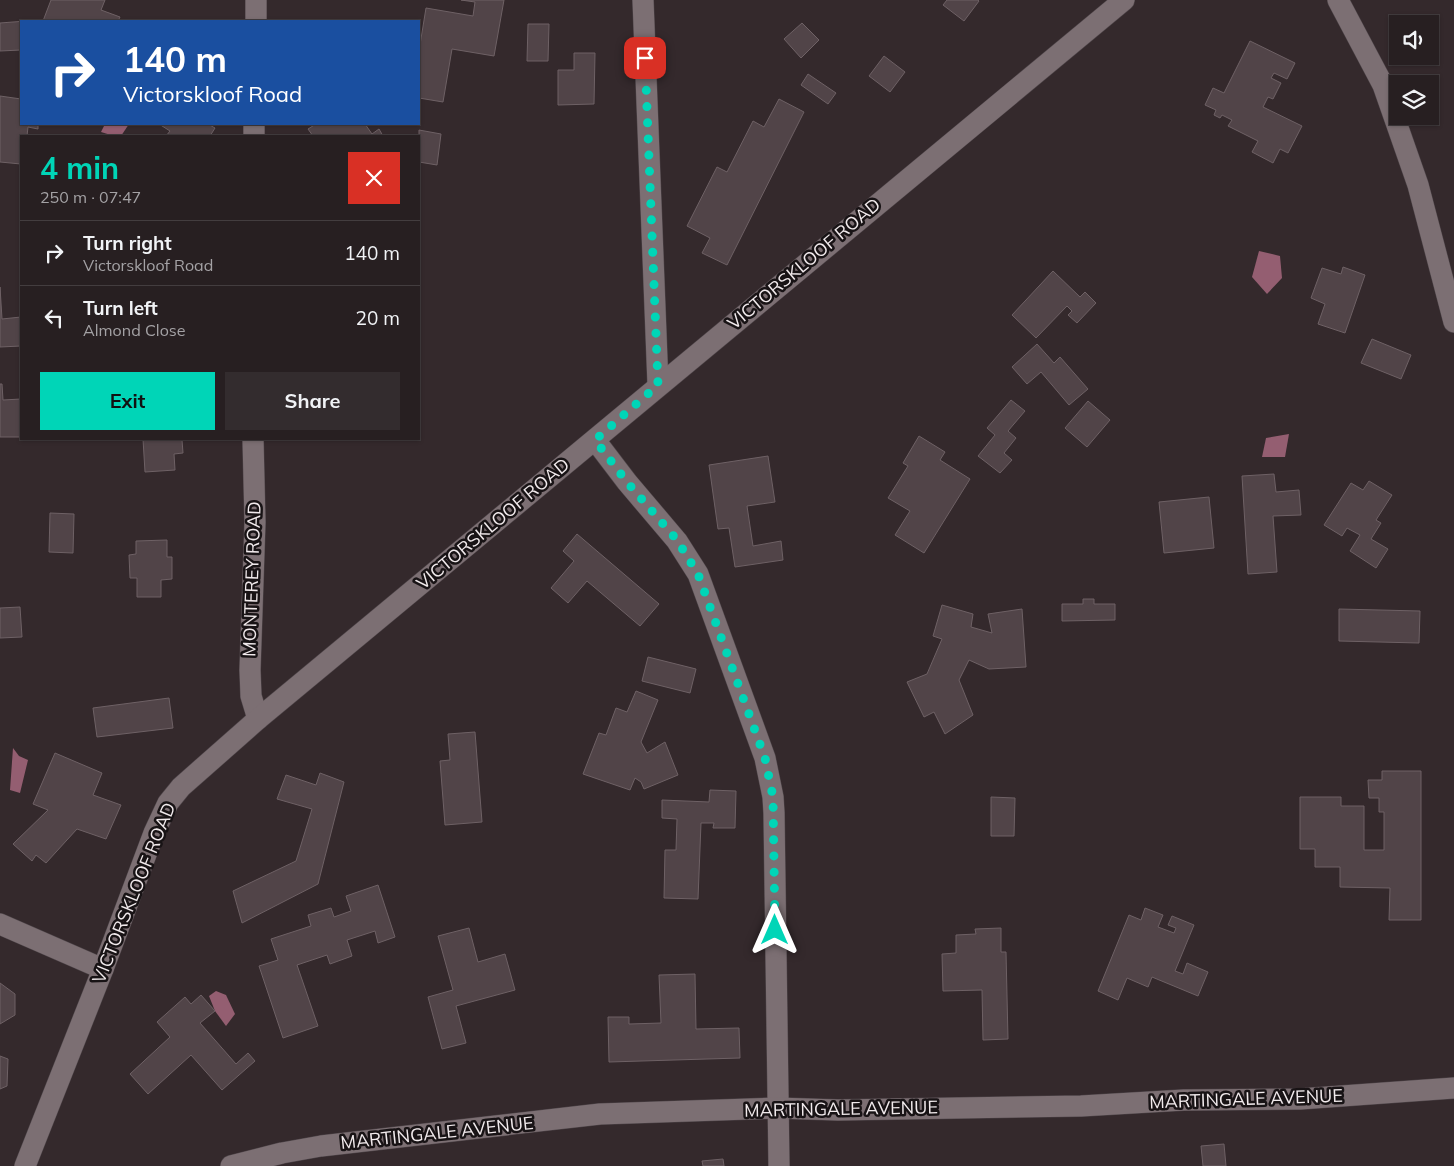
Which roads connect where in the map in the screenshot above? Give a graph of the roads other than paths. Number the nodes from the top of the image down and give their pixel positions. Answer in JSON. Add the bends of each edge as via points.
{"nodes":[{"id":1,"x":256,"y":0,"type":"edge"},
{"id":2,"x":643,"y":0,"type":"edge"},
{"id":3,"x":1124,"y":0,"type":"edge"},
{"id":4,"x":1338,"y":0,"type":"edge"},
{"id":5,"x":256,"y":20,"type":"edge"},
{"id":6,"x":1454,"y":322,"type":"edge"},
{"id":7,"x":658,"y":385,"type":"junction"},
{"id":8,"x":253,"y":440,"type":"edge"},
{"id":9,"x":595,"y":440,"type":"junction"},
{"id":10,"x":258,"y":719,"type":"junction"},
{"id":11,"x":0,"y":924,"type":"edge"},
{"id":12,"x":103,"y":969,"type":"junction"},
{"id":13,"x":1454,"y":1088,"type":"edge"},
{"id":14,"x":777,"y":1108,"type":"junction"},
{"id":15,"x":25,"y":1166,"type":"edge"},
{"id":16,"x":232,"y":1166,"type":"edge"},
{"id":17,"x":779,"y":1166,"type":"edge"}],
"edges":[{"from":1,"to":5,"type":"street"},
{"from":2,"to":7,"type":"street"},
{"from":3,"to":7,"type":"street","name":"VICTORSKLOOF ROAD"},
{"from":4,"to":6,"type":"street","via":[[1383,85],[1418,186]]},
{"from":7,"to":9,"type":"street","name":"VICTORSKLOOF ROAD"},
{"from":8,"to":10,"type":"street","name":"MONTEREY ROAD","via":[[255,522],[250,670],[251,696]]},
{"from":9,"to":10,"type":"street","name":"VICTORSKLOOF ROAD"},
{"from":9,"to":14,"type":"street","via":[[677,540],[698,574],[765,758],[774,813]]},
{"from":10,"to":12,"type":"street","name":"VICTORSKLOOF ROAD","via":[[181,786],[168,803]]},
{"from":11,"to":12,"type":"street"},
{"from":12,"to":15,"type":"street","name":"VICTORSKLOOF ROAD"},
{"from":13,"to":14,"type":"street","name":"MARTINGALE AVENUE","via":[[1300,1099],[838,1110]]},
{"from":14,"to":16,"type":"street","name":"MARTINGALE AVENUE","via":[[590,1115],[321,1146]]},
{"from":14,"to":17,"type":"street"}]}
